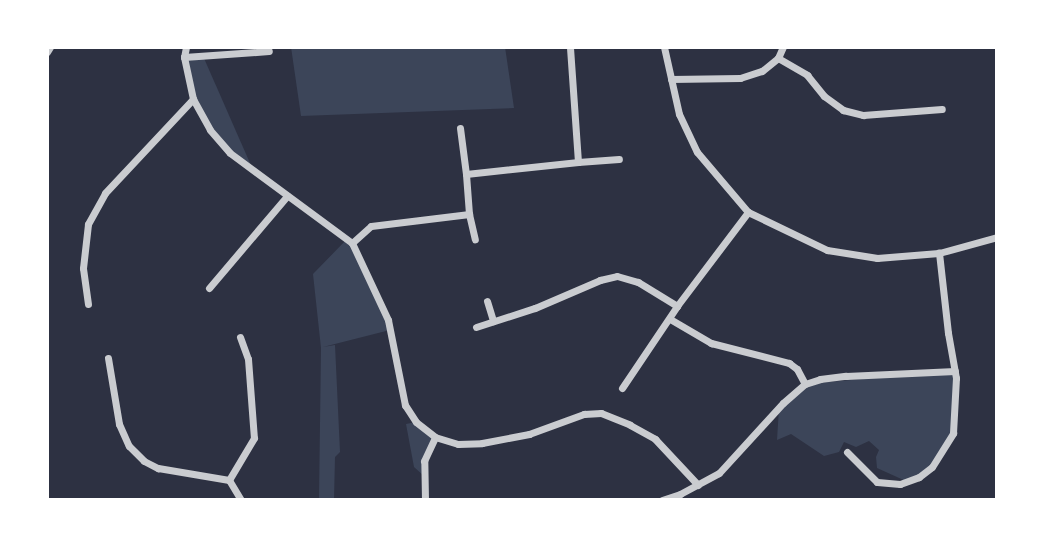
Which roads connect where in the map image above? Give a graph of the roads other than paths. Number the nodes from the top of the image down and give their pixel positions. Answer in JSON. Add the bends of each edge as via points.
{"nodes":[{"id":1,"x":186,"y":47,"type":"edge"},
{"id":2,"x":570,"y":47,"type":"edge"},
{"id":3,"x":664,"y":47,"type":"edge"},
{"id":4,"x":783,"y":47,"type":"edge"},
{"id":5,"x":269,"y":51,"type":"dead end"},
{"id":6,"x":184,"y":57,"type":"junction"},
{"id":7,"x":778,"y":58,"type":"junction"},
{"id":8,"x":671,"y":79,"type":"junction"},
{"id":9,"x":192,"y":99,"type":"junction"},
{"id":10,"x":942,"y":109,"type":"dead end"},
{"id":11,"x":460,"y":128,"type":"dead end"},
{"id":12,"x":619,"y":159,"type":"dead end"},
{"id":13,"x":579,"y":162,"type":"junction"},
{"id":14,"x":466,"y":174,"type":"junction"},
{"id":15,"x":288,"y":196,"type":"junction"},
{"id":16,"x":748,"y":212,"type":"junction"},
{"id":17,"x":469,"y":214,"type":"junction"},
{"id":18,"x":997,"y":237,"type":"edge"},
{"id":19,"x":474,"y":239,"type":"dead end"},
{"id":20,"x":352,"y":243,"type":"junction"},
{"id":21,"x":939,"y":253,"type":"junction"},
{"id":22,"x":209,"y":288,"type":"dead end"},
{"id":23,"x":486,"y":302,"type":"dead end"},
{"id":24,"x":88,"y":304,"type":"dead end"},
{"id":25,"x":677,"y":306,"type":"junction"},
{"id":26,"x":670,"y":319,"type":"junction"},
{"id":27,"x":493,"y":321,"type":"junction"},
{"id":28,"x":476,"y":327,"type":"dead end"},
{"id":29,"x":240,"y":337,"type":"dead end"},
{"id":30,"x":108,"y":358,"type":"dead end"},
{"id":31,"x":955,"y":371,"type":"junction"},
{"id":32,"x":805,"y":384,"type":"junction"},
{"id":33,"x":622,"y":388,"type":"dead end"},
{"id":34,"x":435,"y":437,"type":"junction"},
{"id":35,"x":847,"y":452,"type":"dead end"},
{"id":36,"x":229,"y":480,"type":"junction"},
{"id":37,"x":698,"y":485,"type":"junction"},
{"id":38,"x":241,"y":500,"type":"edge"},
{"id":39,"x":425,"y":500,"type":"edge"},
{"id":40,"x":662,"y":500,"type":"edge"}],
"edges":[{"from":1,"to":6,"type":"street"},
{"from":2,"to":13,"type":"street"},
{"from":3,"to":8,"type":"street"},
{"from":4,"to":7,"type":"street"},
{"from":5,"to":6,"type":"street"},
{"from":6,"to":9,"type":"street"},
{"from":7,"to":8,"type":"street","via":[[762,71],[740,78]]},
{"from":7,"to":10,"type":"street","via":[[807,75],[843,110],[863,115]]},
{"from":8,"to":16,"type":"street","via":[[679,114],[697,152]]},
{"from":9,"to":15,"type":"street","via":[[230,153]]},
{"from":9,"to":24,"type":"street","via":[[105,193],[88,224],[83,268]]},
{"from":11,"to":14,"type":"street"},
{"from":12,"to":13,"type":"street"},
{"from":13,"to":14,"type":"street"},
{"from":14,"to":17,"type":"street"},
{"from":15,"to":20,"type":"street"},
{"from":15,"to":22,"type":"street"},
{"from":16,"to":21,"type":"street","via":[[827,250],[877,258]]},
{"from":16,"to":25,"type":"street"},
{"from":17,"to":19,"type":"street"},
{"from":17,"to":20,"type":"street","via":[[371,226]]},
{"from":18,"to":21,"type":"street"},
{"from":20,"to":34,"type":"street","via":[[388,320],[405,405],[416,422]]},
{"from":21,"to":31,"type":"street"},
{"from":23,"to":27,"type":"street"},
{"from":25,"to":26,"type":"street"},
{"from":25,"to":27,"type":"street","via":[[621,275]]},
{"from":26,"to":32,"type":"street","via":[[711,343],[789,363]]},
{"from":26,"to":33,"type":"street"},
{"from":27,"to":28,"type":"street"},
{"from":29,"to":36,"type":"street","via":[[247,359],[254,438]]},
{"from":30,"to":36,"type":"street","via":[[119,424],[134,452],[159,468]]},
{"from":31,"to":32,"type":"street","via":[[846,376]]},
{"from":31,"to":35,"type":"street","via":[[953,433],[932,467],[908,482],[877,482]]},
{"from":32,"to":37,"type":"street","via":[[719,473]]},
{"from":34,"to":37,"type":"street","via":[[458,444],[482,443],[601,413],[655,439]]},
{"from":34,"to":39,"type":"street","via":[[424,461]]},
{"from":36,"to":38,"type":"street"},
{"from":37,"to":40,"type":"street"}]}
